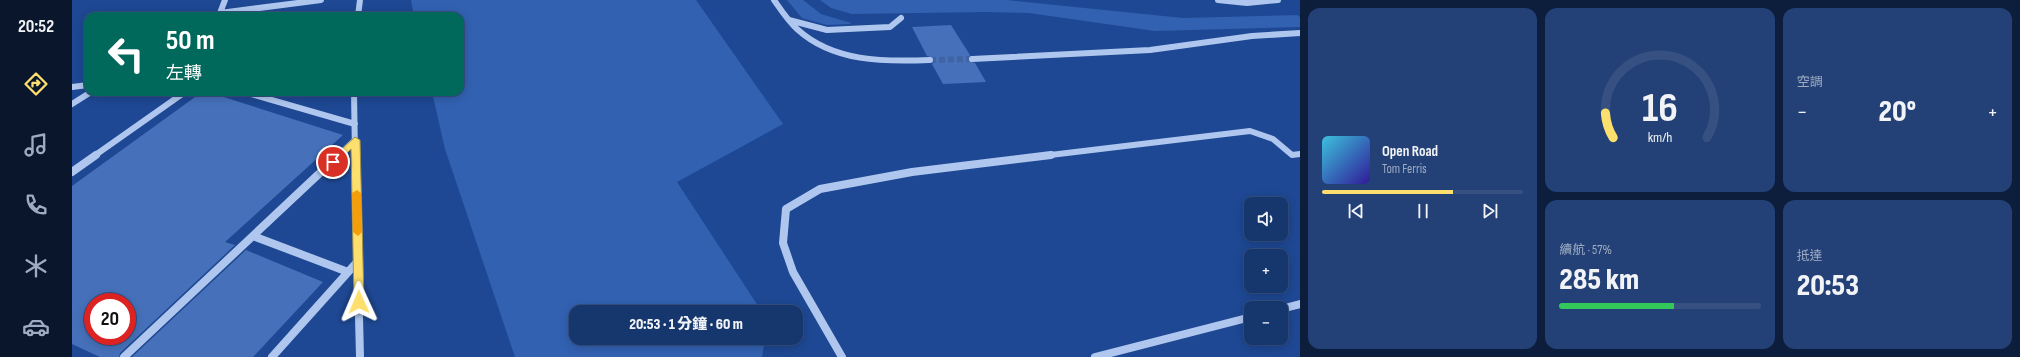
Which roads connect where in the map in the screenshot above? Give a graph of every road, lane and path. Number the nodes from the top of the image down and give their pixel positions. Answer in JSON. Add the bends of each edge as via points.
{"nodes":[{"id":1,"x":225,"y":0,"type":"edge"},
{"id":2,"x":321,"y":0,"type":"edge"},
{"id":3,"x":360,"y":0,"type":"edge"},
{"id":4,"x":774,"y":0,"type":"edge"},
{"id":5,"x":1218,"y":0,"type":"edge"},
{"id":6,"x":1278,"y":0,"type":"edge"},
{"id":7,"x":220,"y":12,"type":"edge"},
{"id":8,"x":228,"y":12,"type":"edge"},
{"id":9,"x":358,"y":12,"type":"edge"},
{"id":10,"x":901,"y":18,"type":"dead end"},
{"id":11,"x":789,"y":20,"type":"junction"},
{"id":12,"x":1300,"y":33,"type":"edge"},
{"id":13,"x":972,"y":58,"type":"tunnel mouth"},
{"id":14,"x":930,"y":60,"type":"tunnel mouth"},
{"id":15,"x":84,"y":86,"type":"edge"},
{"id":16,"x":72,"y":87,"type":"edge"},
{"id":17,"x":85,"y":96,"type":"edge"},
{"id":18,"x":179,"y":96,"type":"edge"},
{"id":19,"x":258,"y":96,"type":"edge"},
{"id":20,"x":354,"y":96,"type":"edge"},
{"id":21,"x":72,"y":104,"type":"edge"},
{"id":22,"x":355,"y":124,"type":"junction"},
{"id":23,"x":355,"y":140,"type":"junction"},
{"id":24,"x":1296,"y":154,"type":"edge"},
{"id":25,"x":1300,"y":161,"type":"edge"},
{"id":26,"x":72,"y":172,"type":"edge"},
{"id":27,"x":253,"y":236,"type":"junction"},
{"id":28,"x":358,"y":261,"type":"junction"},
{"id":29,"x":348,"y":272,"type":"junction"},
{"id":30,"x":1300,"y":304,"type":"edge"},
{"id":31,"x":1288,"y":307,"type":"edge"},
{"id":32,"x":1244,"y":319,"type":"edge"},
{"id":33,"x":124,"y":357,"type":"edge"},
{"id":34,"x":272,"y":357,"type":"edge"},
{"id":35,"x":360,"y":357,"type":"edge"},
{"id":36,"x":842,"y":357,"type":"edge"},
{"id":37,"x":1095,"y":357,"type":"edge"}],
"edges":[{"from":1,"to":7,"type":"lane"},
{"from":2,"to":8,"type":"lane"},
{"from":3,"to":9,"type":"lane"},
{"from":4,"to":11,"type":"lane"},
{"from":5,"to":6,"type":"lane","via":[[1246,3]]},
{"from":10,"to":11,"type":"lane","via":[[890,27],[827,30]]},
{"from":11,"to":14,"type":"lane","via":[[817,43],[845,55],[878,61]]},
{"from":12,"to":13,"type":"lane","via":[[1252,36],[1150,50]]},
{"from":15,"to":16,"type":"lane"},
{"from":17,"to":21,"type":"lane"},
{"from":18,"to":26,"type":"lane"},
{"from":19,"to":22,"type":"lane"},
{"from":20,"to":22,"type":"lane"},
{"from":22,"to":23,"type":"lane"},
{"from":23,"to":27,"type":"lane"},
{"from":23,"to":28,"type":"lane"},
{"from":24,"to":25,"type":"lane"},
{"from":24,"to":36,"type":"lane","via":[[1273,139],[1250,131],[912,172],[820,189],[786,209],[783,243],[793,272]]},
{"from":27,"to":29,"type":"lane"},
{"from":27,"to":33,"type":"lane"},
{"from":28,"to":29,"type":"lane"},
{"from":28,"to":35,"type":"lane"},
{"from":29,"to":34,"type":"lane"},
{"from":30,"to":31,"type":"lane"},
{"from":32,"to":37,"type":"lane"}]}
